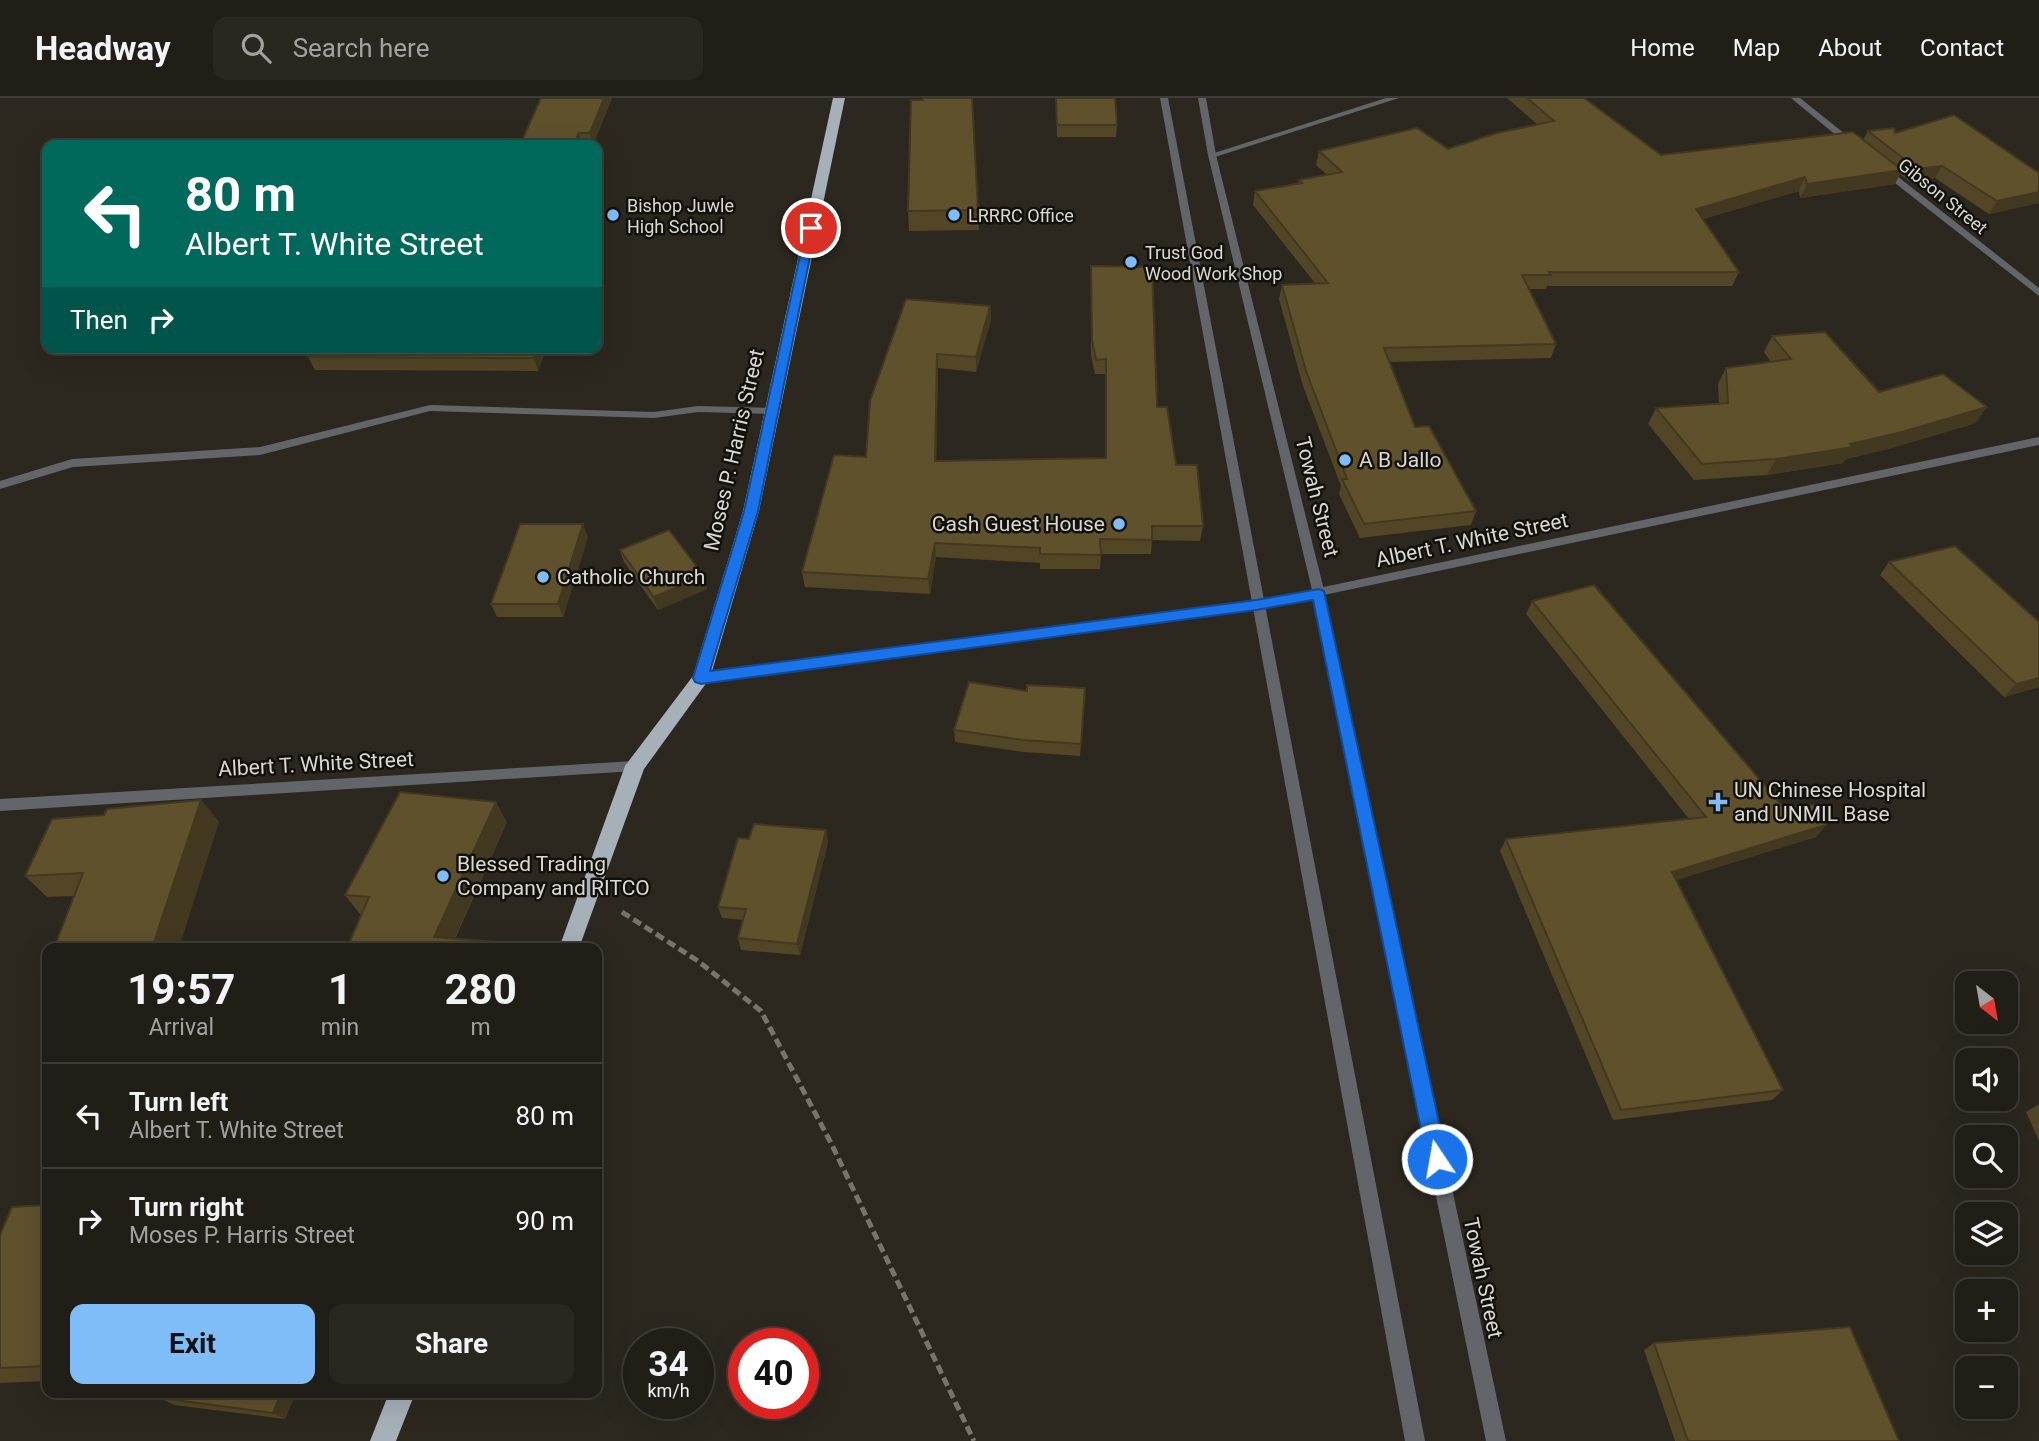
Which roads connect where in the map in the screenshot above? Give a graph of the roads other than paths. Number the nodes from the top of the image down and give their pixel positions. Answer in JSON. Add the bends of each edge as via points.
{"nodes":[{"id":1,"x":839,"y":98,"type":"edge"},
{"id":2,"x":1164,"y":98,"type":"edge"},
{"id":3,"x":1202,"y":98,"type":"edge"},
{"id":4,"x":1395,"y":98,"type":"edge"},
{"id":5,"x":1795,"y":98,"type":"edge"},
{"id":6,"x":1858,"y":149,"type":"edge"},
{"id":7,"x":1212,"y":155,"type":"junction"},
{"id":8,"x":1880,"y":166,"type":"edge"},
{"id":9,"x":2039,"y":293,"type":"edge"},
{"id":10,"x":771,"y":411,"type":"junction"},
{"id":11,"x":2039,"y":441,"type":"edge"},
{"id":12,"x":0,"y":485,"type":"edge"},
{"id":13,"x":1319,"y":594,"type":"junction"},
{"id":14,"x":1256,"y":605,"type":"junction"},
{"id":15,"x":701,"y":678,"type":"junction"},
{"id":16,"x":635,"y":766,"type":"junction"},
{"id":17,"x":0,"y":805,"type":"edge"},
{"id":18,"x":571,"y":943,"type":"edge"},
{"id":19,"x":400,"y":1398,"type":"edge"},
{"id":20,"x":383,"y":1441,"type":"edge"},
{"id":21,"x":1415,"y":1441,"type":"edge"},
{"id":22,"x":1496,"y":1441,"type":"edge"}],
"edges":[{"from":1,"to":10,"type":"highway","name":"Moses P. Harris Street"},
{"from":2,"to":14,"type":"street"},
{"from":3,"to":7,"type":"street","name":"Towah Street"},
{"from":4,"to":7,"type":"street"},
{"from":5,"to":6,"type":"street"},
{"from":7,"to":13,"type":"street","name":"Towah Street"},
{"from":8,"to":9,"type":"street","name":"Gibson Street"},
{"from":10,"to":12,"type":"street","via":[[698,409],[654,415],[430,408],[260,451],[72,463]]},
{"from":10,"to":15,"type":"highway","name":"Moses P. Harris Street","via":[[751,511]]},
{"from":11,"to":13,"type":"street","name":"Albert T. White Street"},
{"from":13,"to":14,"type":"street","name":"Albert T. White Street"},
{"from":13,"to":22,"type":"street","name":"Towah Street"},
{"from":14,"to":15,"type":"street","name":"Albert T. White Street"},
{"from":14,"to":21,"type":"street"},
{"from":15,"to":16,"type":"highway","name":"Moses P. Harris Street"},
{"from":16,"to":17,"type":"street","name":"Albert T. White Street"},
{"from":16,"to":18,"type":"highway","name":"Moses P. Harris Street"},
{"from":19,"to":20,"type":"highway"}]}
